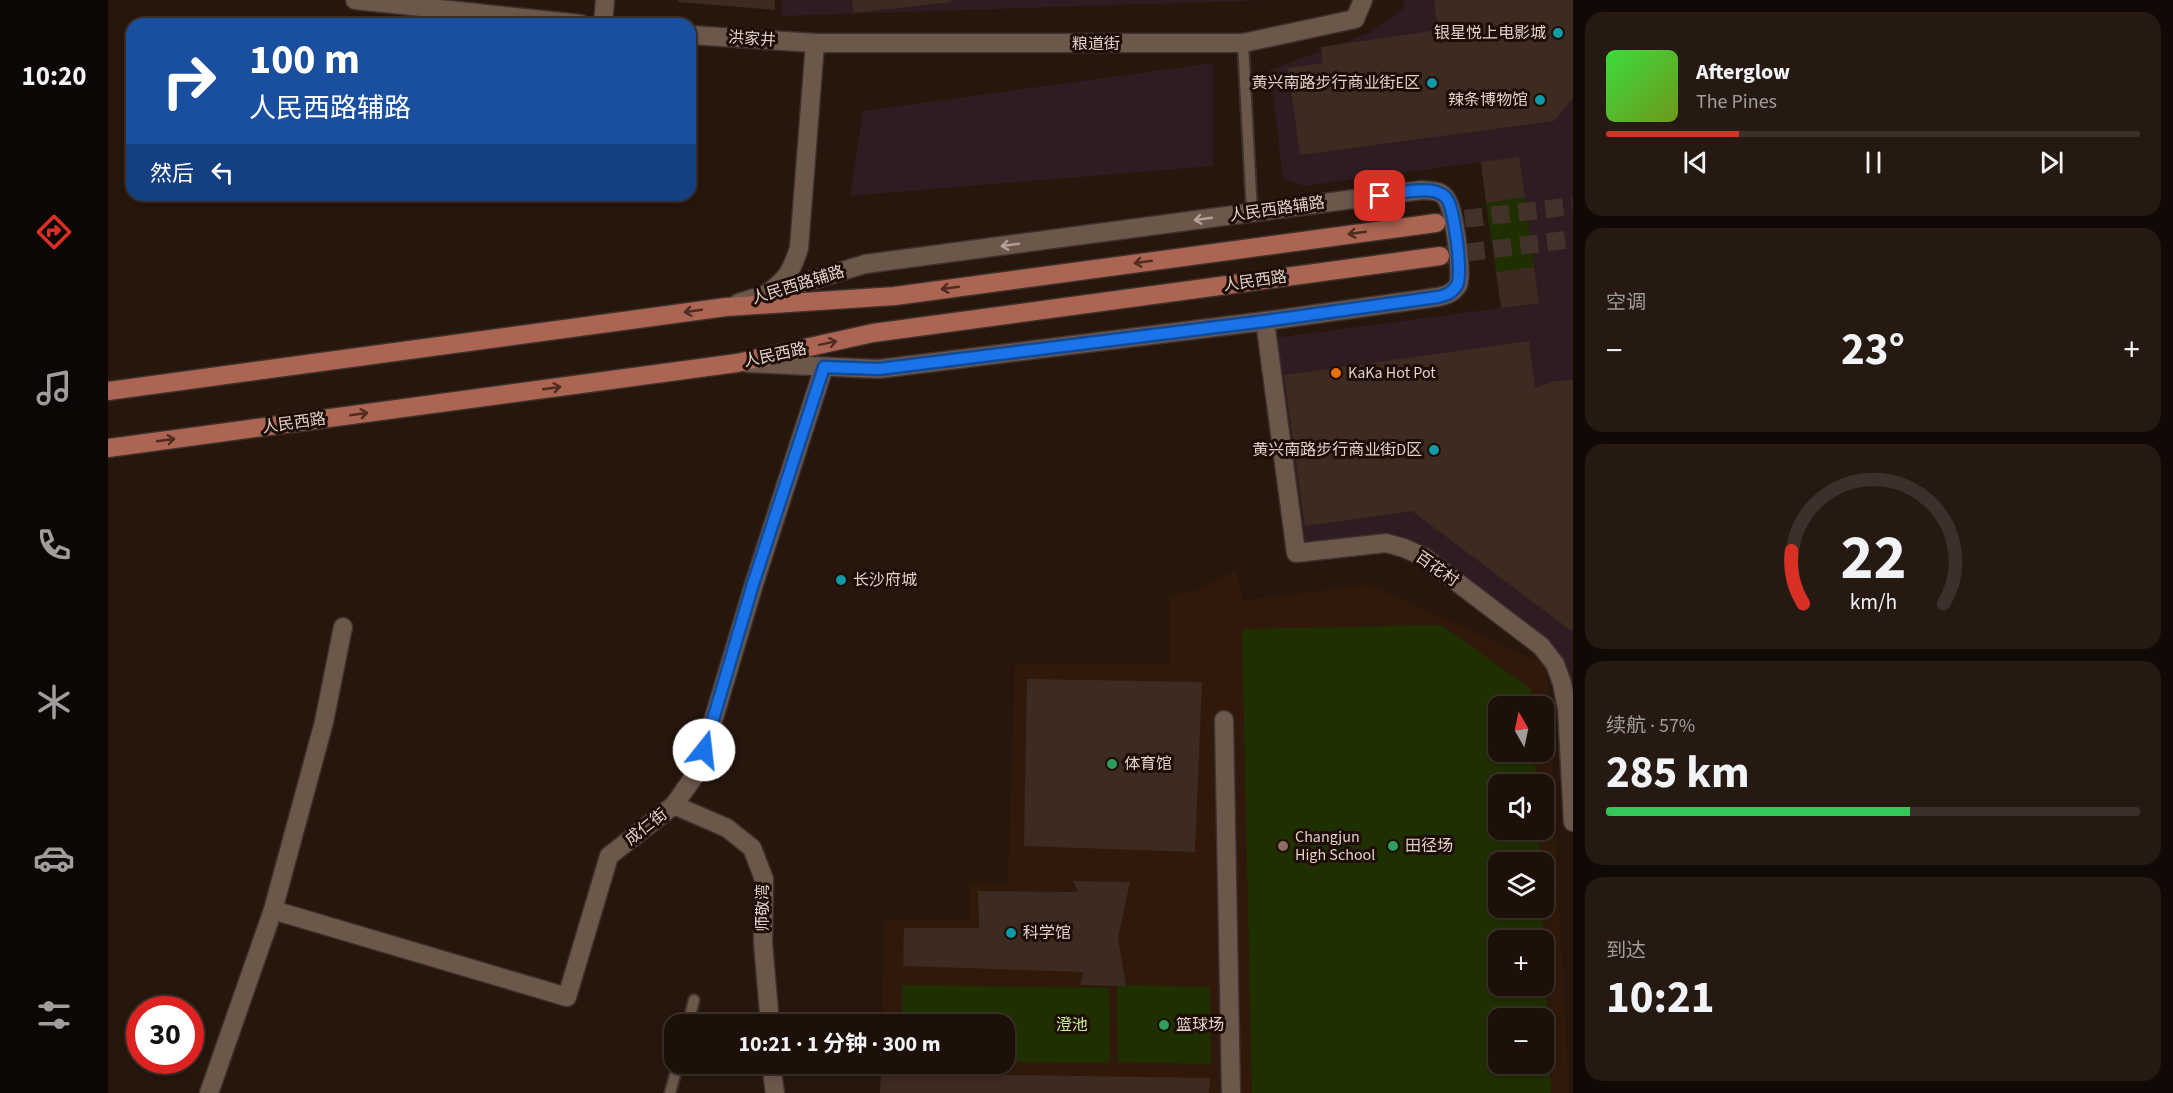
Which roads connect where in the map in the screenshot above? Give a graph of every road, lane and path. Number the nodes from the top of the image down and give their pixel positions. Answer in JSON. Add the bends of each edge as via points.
{"nodes":[{"id":1,"x":355,"y":0,"type":"edge"},
{"id":2,"x":605,"y":0,"type":"edge"},
{"id":3,"x":1363,"y":0,"type":"edge"},
{"id":4,"x":524,"y":18,"type":"edge"},
{"id":5,"x":604,"y":18,"type":"edge"},
{"id":6,"x":696,"y":35,"type":"edge"},
{"id":7,"x":815,"y":43,"type":"junction"},
{"id":8,"x":1244,"y":43,"type":"junction"},
{"id":9,"x":1252,"y":213,"type":"junction"},
{"id":10,"x":1436,"y":223,"type":"tunnel mouth"},
{"id":11,"x":1440,"y":256,"type":"tunnel mouth"},
{"id":12,"x":768,"y":294,"type":"junction"},
{"id":13,"x":726,"y":307,"type":"junction"},
{"id":14,"x":1265,"y":321,"type":"junction"},
{"id":15,"x":736,"y":363,"type":"junction"},
{"id":16,"x":824,"y":367,"type":"junction"},
{"id":17,"x":108,"y":391,"type":"edge"},
{"id":18,"x":108,"y":448,"type":"edge"},
{"id":19,"x":343,"y":627,"type":"dead end"},
{"id":20,"x":1224,"y":720,"type":"dead end"},
{"id":21,"x":674,"y":805,"type":"junction"},
{"id":22,"x":1573,"y":822,"type":"edge"},
{"id":23,"x":273,"y":910,"type":"junction"},
{"id":24,"x":694,"y":1000,"type":"dead end"},
{"id":25,"x":690,"y":1014,"type":"edge"},
{"id":26,"x":769,"y":1014,"type":"edge"},
{"id":27,"x":675,"y":1074,"type":"edge"},
{"id":28,"x":772,"y":1074,"type":"edge"},
{"id":29,"x":209,"y":1093,"type":"edge"},
{"id":30,"x":670,"y":1093,"type":"edge"},
{"id":31,"x":775,"y":1093,"type":"edge"},
{"id":32,"x":1231,"y":1093,"type":"edge"}],
"edges":[{"from":1,"to":4,"type":"street"},
{"from":2,"to":5,"type":"street"},
{"from":3,"to":8,"type":"street","name":"粮道街","via":[[1355,19]]},
{"from":6,"to":7,"type":"street","name":"洪家井"},
{"from":7,"to":8,"type":"street","name":"粮道街"},
{"from":7,"to":12,"type":"street","via":[[799,248],[784,282]]},
{"from":8,"to":9,"type":"lane"},
{"from":9,"to":12,"type":"street","name":"人民西路辅路","one_way":true,"via":[[865,264]]},
{"from":9,"to":14,"type":"street","name":"人民西路辅路","via":[[1437,191],[1447,199],[1452,213],[1460,270],[1459,283],[1451,293],[1438,297]]},
{"from":10,"to":13,"type":"main road","name":"人民西路","one_way":true,"via":[[895,296]]},
{"from":15,"to":11,"type":"main road","name":"人民西路","one_way":true,"via":[[873,333]]},
{"from":12,"to":13,"type":"street","name":"人民西路辅路"},
{"from":13,"to":17,"type":"main road","name":"人民西路","one_way":true},
{"from":14,"to":16,"type":"street","name":"人民西路辅路","via":[[879,369]]},
{"from":14,"to":22,"type":"street","name":"百花村","via":[[1296,553],[1386,543],[1404,548],[1424,557],[1540,646],[1555,664],[1567,709]]},
{"from":15,"to":16,"type":"street","name":"人民西路辅路"},
{"from":18,"to":15,"type":"main road","name":"人民西路","one_way":true},
{"from":16,"to":21,"type":"street","name":"成仁街","via":[[753,584],[698,771]]},
{"from":19,"to":23,"type":"street","via":[[324,722]]},
{"from":20,"to":32,"type":"street"},
{"from":21,"to":23,"type":"street","name":"成仁街","via":[[609,856],[567,997]]},
{"from":21,"to":26,"type":"street","name":"师敬湾","via":[[726,828],[752,848],[764,879],[763,943]]},
{"from":23,"to":29,"type":"street"},
{"from":24,"to":25,"type":"lane"},
{"from":27,"to":30,"type":"lane"},
{"from":28,"to":31,"type":"street"}]}
